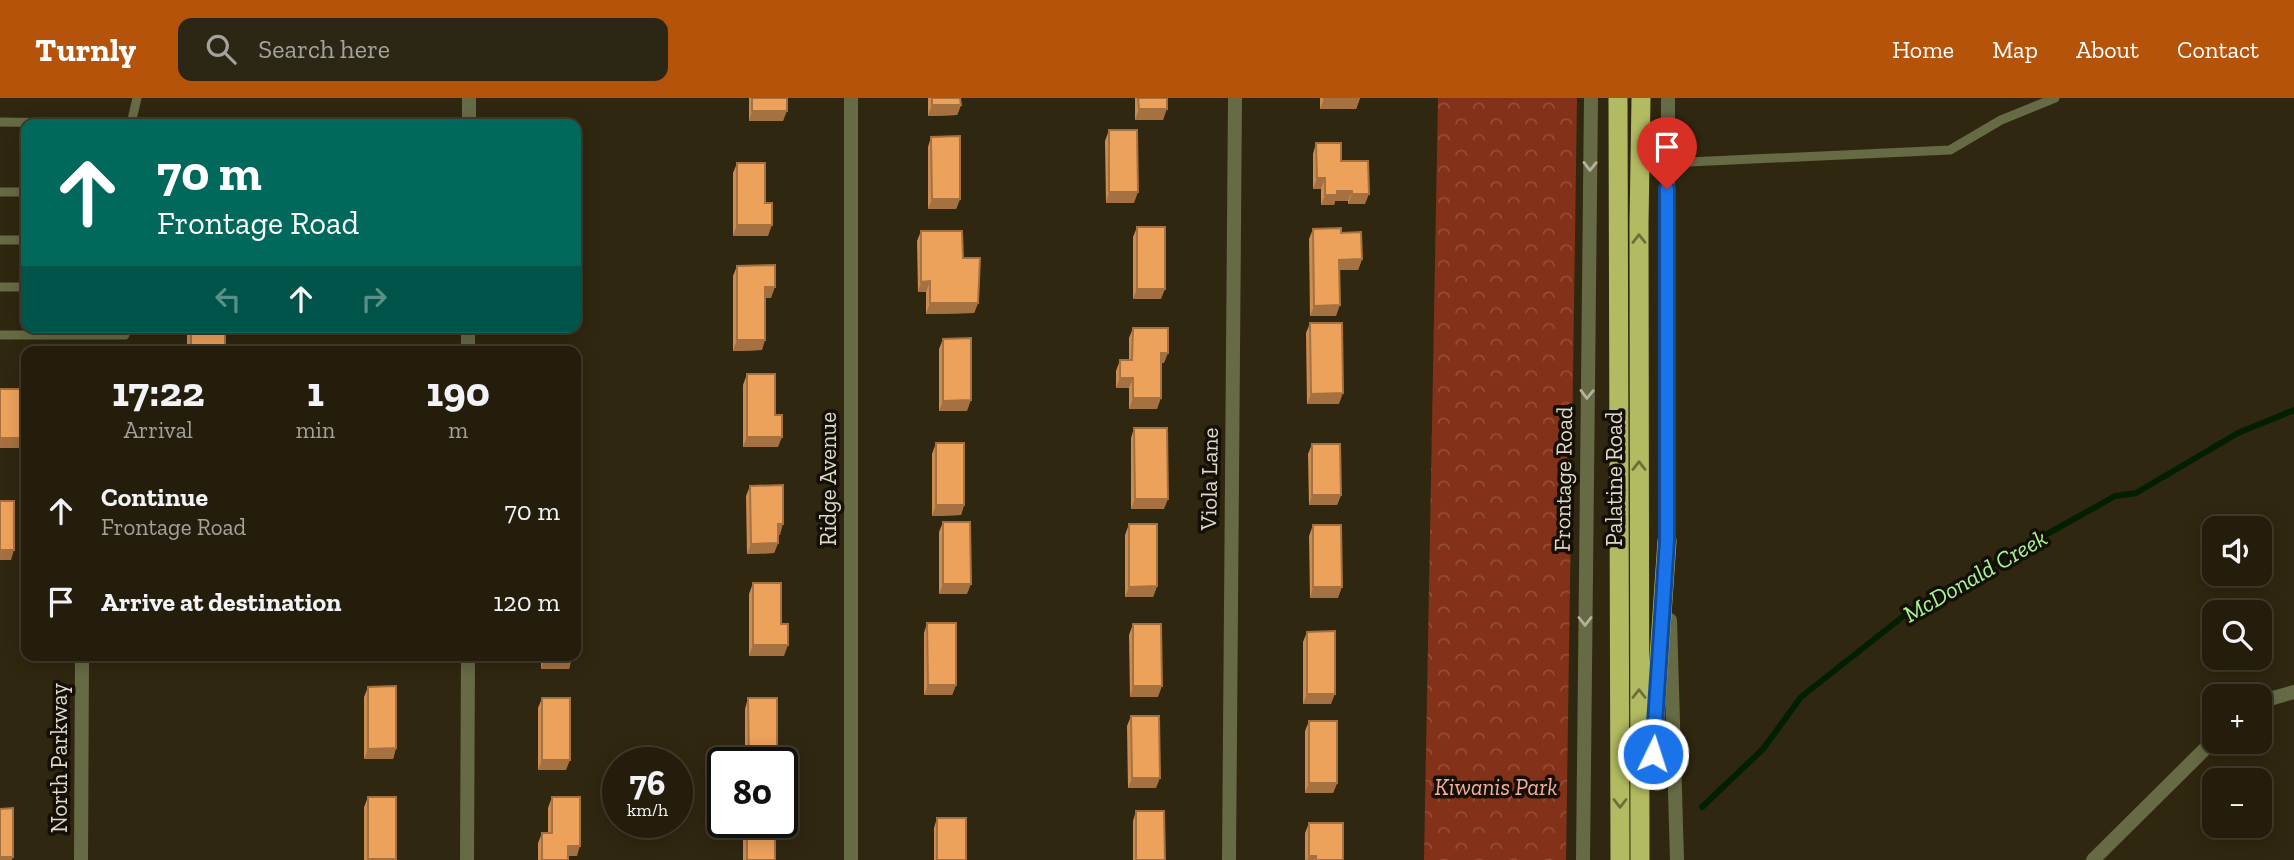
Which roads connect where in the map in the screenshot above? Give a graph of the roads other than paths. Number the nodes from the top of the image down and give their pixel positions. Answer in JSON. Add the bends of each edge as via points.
{"nodes":[{"id":1,"x":137,"y":98,"type":"edge"},
{"id":2,"x":469,"y":98,"type":"edge"},
{"id":3,"x":851,"y":98,"type":"edge"},
{"id":4,"x":1235,"y":98,"type":"edge"},
{"id":5,"x":1591,"y":98,"type":"edge"},
{"id":6,"x":1618,"y":98,"type":"edge"},
{"id":7,"x":1641,"y":98,"type":"edge"},
{"id":8,"x":1668,"y":98,"type":"edge"},
{"id":9,"x":2055,"y":98,"type":"edge"},
{"id":10,"x":134,"y":119,"type":"edge"},
{"id":11,"x":469,"y":119,"type":"edge"},
{"id":12,"x":0,"y":122,"type":"edge"},
{"id":13,"x":21,"y":122,"type":"edge"},
{"id":14,"x":1667,"y":163,"type":"junction"},
{"id":15,"x":21,"y":191,"type":"edge"},
{"id":16,"x":0,"y":192,"type":"edge"},
{"id":17,"x":0,"y":240,"type":"edge"},
{"id":18,"x":21,"y":240,"type":"edge"},
{"id":19,"x":0,"y":287,"type":"edge"},
{"id":20,"x":21,"y":287,"type":"edge"},
{"id":21,"x":62,"y":333,"type":"edge"},
{"id":22,"x":0,"y":335,"type":"edge"},
{"id":23,"x":1667,"y":541,"type":"junction"},
{"id":24,"x":82,"y":661,"type":"edge"},
{"id":25,"x":468,"y":661,"type":"edge"},
{"id":26,"x":2294,"y":692,"type":"edge"},
{"id":27,"x":2272,"y":698,"type":"edge"},
{"id":28,"x":2202,"y":752,"type":"edge"},
{"id":29,"x":1620,"y":858,"type":"edge"},
{"id":30,"x":81,"y":860,"type":"edge"},
{"id":31,"x":467,"y":860,"type":"edge"},
{"id":32,"x":851,"y":860,"type":"edge"},
{"id":33,"x":1228,"y":860,"type":"edge"},
{"id":34,"x":1584,"y":860,"type":"edge"},
{"id":35,"x":1640,"y":860,"type":"edge"},
{"id":36,"x":1646,"y":860,"type":"edge"},
{"id":37,"x":1677,"y":860,"type":"edge"},
{"id":38,"x":2093,"y":860,"type":"edge"}],
"edges":[{"from":1,"to":10,"type":"lane"},
{"from":2,"to":11,"type":"street"},
{"from":3,"to":32,"type":"street","name":"Ridge Avenue"},
{"from":4,"to":33,"type":"street","name":"Viola Lane"},
{"from":5,"to":34,"type":"street","name":"Frontage Road","one_way":true},
{"from":6,"to":29,"type":"highway","name":"Palatine Road","one_way":true},
{"from":35,"to":7,"type":"highway","name":"Palatine Road","one_way":true},
{"from":8,"to":14,"type":"street"},
{"from":9,"to":14,"type":"lane","via":[[2001,120],[1950,150]]},
{"from":12,"to":13,"type":"lane"},
{"from":14,"to":23,"type":"street"},
{"from":15,"to":16,"type":"lane"},
{"from":17,"to":18,"type":"lane"},
{"from":19,"to":20,"type":"lane"},
{"from":21,"to":22,"type":"lane"},
{"from":23,"to":36,"type":"highway"},
{"from":23,"to":37,"type":"street"},
{"from":24,"to":30,"type":"street","name":"North Parkway"},
{"from":25,"to":31,"type":"street"},
{"from":26,"to":27,"type":"street"},
{"from":28,"to":38,"type":"street"}]}
